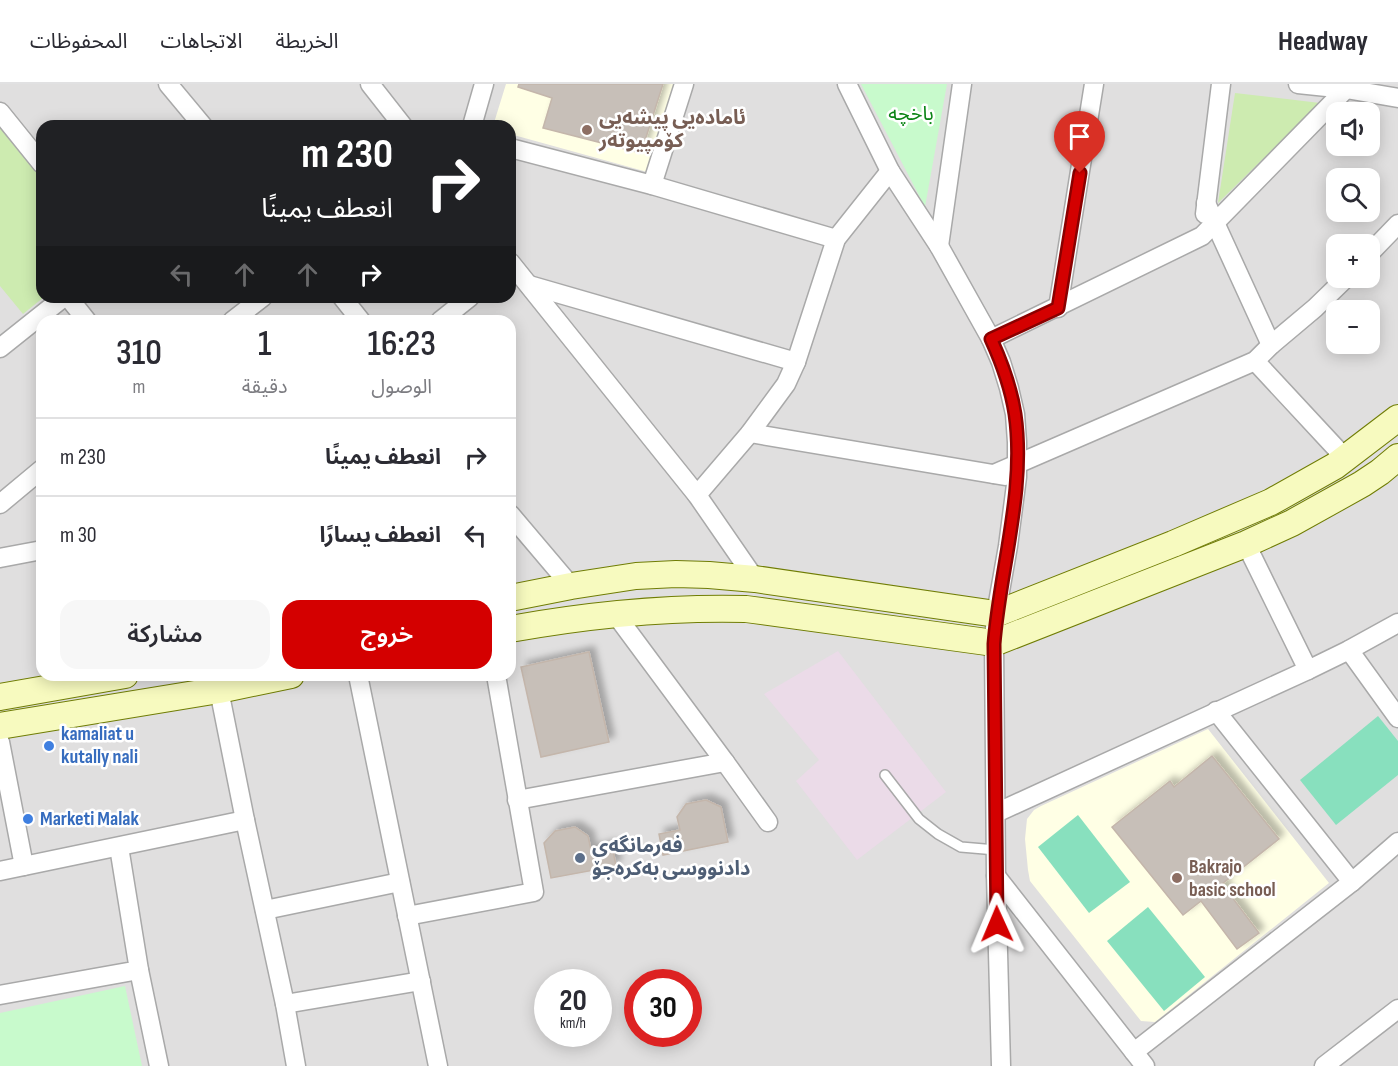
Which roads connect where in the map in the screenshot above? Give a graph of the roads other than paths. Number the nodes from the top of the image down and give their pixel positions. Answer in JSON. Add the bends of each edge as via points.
{"nodes":[{"id":1,"x":168,"y":84,"type":"edge"},
{"id":2,"x":370,"y":84,"type":"edge"},
{"id":3,"x":484,"y":84,"type":"edge"},
{"id":4,"x":684,"y":84,"type":"edge"},
{"id":5,"x":847,"y":84,"type":"edge"},
{"id":6,"x":962,"y":84,"type":"edge"},
{"id":7,"x":1094,"y":84,"type":"edge"},
{"id":8,"x":1221,"y":84,"type":"edge"},
{"id":9,"x":1298,"y":84,"type":"edge"},
{"id":10,"x":1346,"y":89,"type":"junction"},
{"id":11,"x":1398,"y":98,"type":"edge"},
{"id":12,"x":0,"y":111,"type":"edge"},
{"id":13,"x":198,"y":120,"type":"edge"},
{"id":14,"x":398,"y":120,"type":"edge"},
{"id":15,"x":474,"y":120,"type":"edge"},
{"id":16,"x":516,"y":150,"type":"edge"},
{"id":17,"x":36,"y":156,"type":"edge"},
{"id":18,"x":890,"y":171,"type":"junction"},
{"id":19,"x":652,"y":185,"type":"junction"},
{"id":20,"x":1206,"y":203,"type":"junction"},
{"id":21,"x":1215,"y":223,"type":"junction"},
{"id":22,"x":1398,"y":224,"type":"edge"},
{"id":23,"x":1202,"y":236,"type":"junction"},
{"id":24,"x":836,"y":239,"type":"junction"},
{"id":25,"x":1380,"y":243,"type":"edge"},
{"id":26,"x":939,"y":246,"type":"junction"},
{"id":27,"x":516,"y":270,"type":"edge"},
{"id":28,"x":529,"y":285,"type":"junction"},
{"id":29,"x":1336,"y":288,"type":"edge"},
{"id":30,"x":57,"y":303,"type":"edge"},
{"id":31,"x":71,"y":303,"type":"edge"},
{"id":32,"x":255,"y":303,"type":"edge"},
{"id":33,"x":347,"y":303,"type":"edge"},
{"id":34,"x":462,"y":303,"type":"edge"},
{"id":35,"x":1058,"y":308,"type":"junction"},
{"id":36,"x":39,"y":315,"type":"edge"},
{"id":37,"x":82,"y":315,"type":"edge"},
{"id":38,"x":240,"y":315,"type":"edge"},
{"id":39,"x":356,"y":315,"type":"edge"},
{"id":40,"x":448,"y":315,"type":"edge"},
{"id":41,"x":36,"y":317,"type":"edge"},
{"id":42,"x":4,"y":338,"type":"edge"},
{"id":43,"x":991,"y":339,"type":"junction"},
{"id":44,"x":1271,"y":345,"type":"junction"},
{"id":45,"x":1255,"y":361,"type":"junction"},
{"id":46,"x":796,"y":362,"type":"junction"},
{"id":47,"x":1398,"y":418,"type":"edge"},
{"id":48,"x":750,"y":433,"type":"junction"},
{"id":49,"x":1398,"y":457,"type":"edge"},
{"id":50,"x":1346,"y":459,"type":"junction"},
{"id":51,"x":1017,"y":471,"type":"junction"},
{"id":52,"x":36,"y":474,"type":"edge"},
{"id":53,"x":697,"y":495,"type":"junction"},
{"id":54,"x":0,"y":504,"type":"edge"},
{"id":55,"x":516,"y":521,"type":"edge"},
{"id":56,"x":1246,"y":544,"type":"junction"},
{"id":57,"x":36,"y":551,"type":"edge"},
{"id":58,"x":0,"y":558,"type":"edge"},
{"id":59,"x":755,"y":579,"type":"junction"},
{"id":60,"x":571,"y":586,"type":"junction"},
{"id":61,"x":518,"y":596,"type":"edge"},
{"id":62,"x":996,"y":614,"type":"junction"},
{"id":63,"x":616,"y":615,"type":"junction"},
{"id":64,"x":1398,"y":622,"type":"edge"},
{"id":65,"x":520,"y":627,"type":"edge"},
{"id":66,"x":994,"y":644,"type":"junction"},
{"id":67,"x":1349,"y":650,"type":"junction"},
{"id":68,"x":1308,"y":670,"type":"junction"},
{"id":69,"x":92,"y":681,"type":"edge"},
{"id":70,"x":262,"y":681,"type":"edge"},
{"id":71,"x":359,"y":681,"type":"edge"},
{"id":72,"x":497,"y":681,"type":"edge"},
{"id":73,"x":219,"y":690,"type":"junction"},
{"id":74,"x":0,"y":698,"type":"edge"},
{"id":75,"x":1216,"y":711,"type":"junction"},
{"id":76,"x":1398,"y":718,"type":"edge"},
{"id":77,"x":0,"y":726,"type":"edge"},
{"id":78,"x":0,"y":742,"type":"edge"},
{"id":79,"x":725,"y":762,"type":"junction"},
{"id":80,"x":885,"y":775,"type":"dead end"},
{"id":81,"x":517,"y":800,"type":"junction"},
{"id":82,"x":996,"y":813,"type":"junction"},
{"id":83,"x":245,"y":820,"type":"junction"},
{"id":84,"x":768,"y":822,"type":"dead end"},
{"id":85,"x":1398,"y":842,"type":"edge"},
{"id":86,"x":119,"y":847,"type":"junction"},
{"id":87,"x":996,"y":850,"type":"junction"},
{"id":88,"x":24,"y":866,"type":"junction"},
{"id":89,"x":0,"y":871,"type":"edge"},
{"id":90,"x":996,"y":876,"type":"junction"},
{"id":91,"x":400,"y":882,"type":"junction"},
{"id":92,"x":1352,"y":882,"type":"junction"},
{"id":93,"x":265,"y":910,"type":"junction"},
{"id":94,"x":407,"y":916,"type":"junction"},
{"id":95,"x":139,"y":970,"type":"junction"},
{"id":96,"x":421,"y":981,"type":"junction"},
{"id":97,"x":0,"y":995,"type":"edge"},
{"id":98,"x":285,"y":1004,"type":"junction"},
{"id":99,"x":1398,"y":1009,"type":"edge"},
{"id":100,"x":1140,"y":1059,"type":"edge"},
{"id":101,"x":1335,"y":1063,"type":"edge"},
{"id":102,"x":159,"y":1066,"type":"edge"},
{"id":103,"x":296,"y":1066,"type":"edge"},
{"id":104,"x":438,"y":1066,"type":"edge"},
{"id":105,"x":1000,"y":1066,"type":"edge"}],
"edges":[{"from":1,"to":13,"type":"street"},
{"from":2,"to":14,"type":"street"},
{"from":3,"to":15,"type":"street"},
{"from":4,"to":19,"type":"street"},
{"from":5,"to":18,"type":"street"},
{"from":6,"to":26,"type":"street"},
{"from":7,"to":35,"type":"street"},
{"from":8,"to":20,"type":"street"},
{"from":9,"to":10,"type":"street"},
{"from":10,"to":11,"type":"street"},
{"from":10,"to":21,"type":"street"},
{"from":12,"to":17,"type":"street"},
{"from":16,"to":19,"type":"street"},
{"from":18,"to":24,"type":"street"},
{"from":18,"to":26,"type":"street"},
{"from":19,"to":24,"type":"street"},
{"from":20,"to":21,"type":"street"},
{"from":20,"to":23,"type":"street"},
{"from":21,"to":23,"type":"street"},
{"from":21,"to":44,"type":"street"},
{"from":22,"to":25,"type":"street"},
{"from":23,"to":35,"type":"street"},
{"from":24,"to":46,"type":"street"},
{"from":26,"to":43,"type":"street"},
{"from":27,"to":28,"type":"street"},
{"from":28,"to":46,"type":"street"},
{"from":28,"to":53,"type":"street"},
{"from":29,"to":44,"type":"street"},
{"from":30,"to":36,"type":"street"},
{"from":31,"to":37,"type":"street"},
{"from":32,"to":38,"type":"street"},
{"from":33,"to":39,"type":"street"},
{"from":34,"to":40,"type":"street"},
{"from":35,"to":43,"type":"street"},
{"from":41,"to":42,"type":"street"},
{"from":43,"to":51,"type":"street","via":[[1015,414]]},
{"from":44,"to":45,"type":"street"},
{"from":45,"to":50,"type":"street"},
{"from":45,"to":51,"type":"street"},
{"from":46,"to":48,"type":"street","via":[[786,384]]},
{"from":47,"to":50,"type":"main road"},
{"from":48,"to":51,"type":"street","via":[[994,474]]},
{"from":48,"to":53,"type":"street"},
{"from":49,"to":56,"type":"main road","via":[[1346,494]]},
{"from":50,"to":62,"type":"main road","via":[[1255,509]]},
{"from":51,"to":62,"type":"street"},
{"from":52,"to":54,"type":"street"},
{"from":53,"to":59,"type":"street"},
{"from":55,"to":60,"type":"street"},
{"from":56,"to":66,"type":"main road"},
{"from":56,"to":68,"type":"street"},
{"from":57,"to":58,"type":"street"},
{"from":59,"to":60,"type":"main road","via":[[676,573]]},
{"from":59,"to":62,"type":"main road"},
{"from":60,"to":61,"type":"main road"},
{"from":61,"to":65,"type":"main road","via":[[524,614]]},
{"from":62,"to":66,"type":"street"},
{"from":63,"to":65,"type":"main road"},
{"from":63,"to":66,"type":"main road","via":[[679,609],[746,609]]},
{"from":63,"to":79,"type":"street"},
{"from":64,"to":67,"type":"street"},
{"from":66,"to":82,"type":"street"},
{"from":67,"to":68,"type":"street"},
{"from":67,"to":76,"type":"street"},
{"from":68,"to":75,"type":"street"},
{"from":69,"to":74,"type":"main road"},
{"from":70,"to":73,"type":"main road"},
{"from":71,"to":91,"type":"street"},
{"from":72,"to":81,"type":"street"},
{"from":73,"to":77,"type":"main road"},
{"from":73,"to":83,"type":"street"},
{"from":75,"to":82,"type":"street"},
{"from":75,"to":92,"type":"street"},
{"from":78,"to":88,"type":"street"},
{"from":79,"to":81,"type":"street"},
{"from":79,"to":84,"type":"street"},
{"from":80,"to":87,"type":"lane","via":[[919,819],[938,834],[961,848]]},
{"from":81,"to":94,"type":"street","via":[[534,892]]},
{"from":82,"to":87,"type":"street"},
{"from":83,"to":86,"type":"street"},
{"from":83,"to":93,"type":"street"},
{"from":85,"to":92,"type":"street"},
{"from":86,"to":88,"type":"street"},
{"from":86,"to":95,"type":"street"},
{"from":87,"to":90,"type":"street"},
{"from":88,"to":89,"type":"street"},
{"from":90,"to":100,"type":"street"},
{"from":90,"to":105,"type":"street"},
{"from":91,"to":93,"type":"street"},
{"from":91,"to":94,"type":"street"},
{"from":92,"to":100,"type":"street"},
{"from":93,"to":98,"type":"street"},
{"from":94,"to":96,"type":"street"},
{"from":95,"to":97,"type":"street"},
{"from":95,"to":102,"type":"street"},
{"from":96,"to":98,"type":"street"},
{"from":96,"to":104,"type":"street"},
{"from":98,"to":103,"type":"street"},
{"from":99,"to":101,"type":"street"}]}
